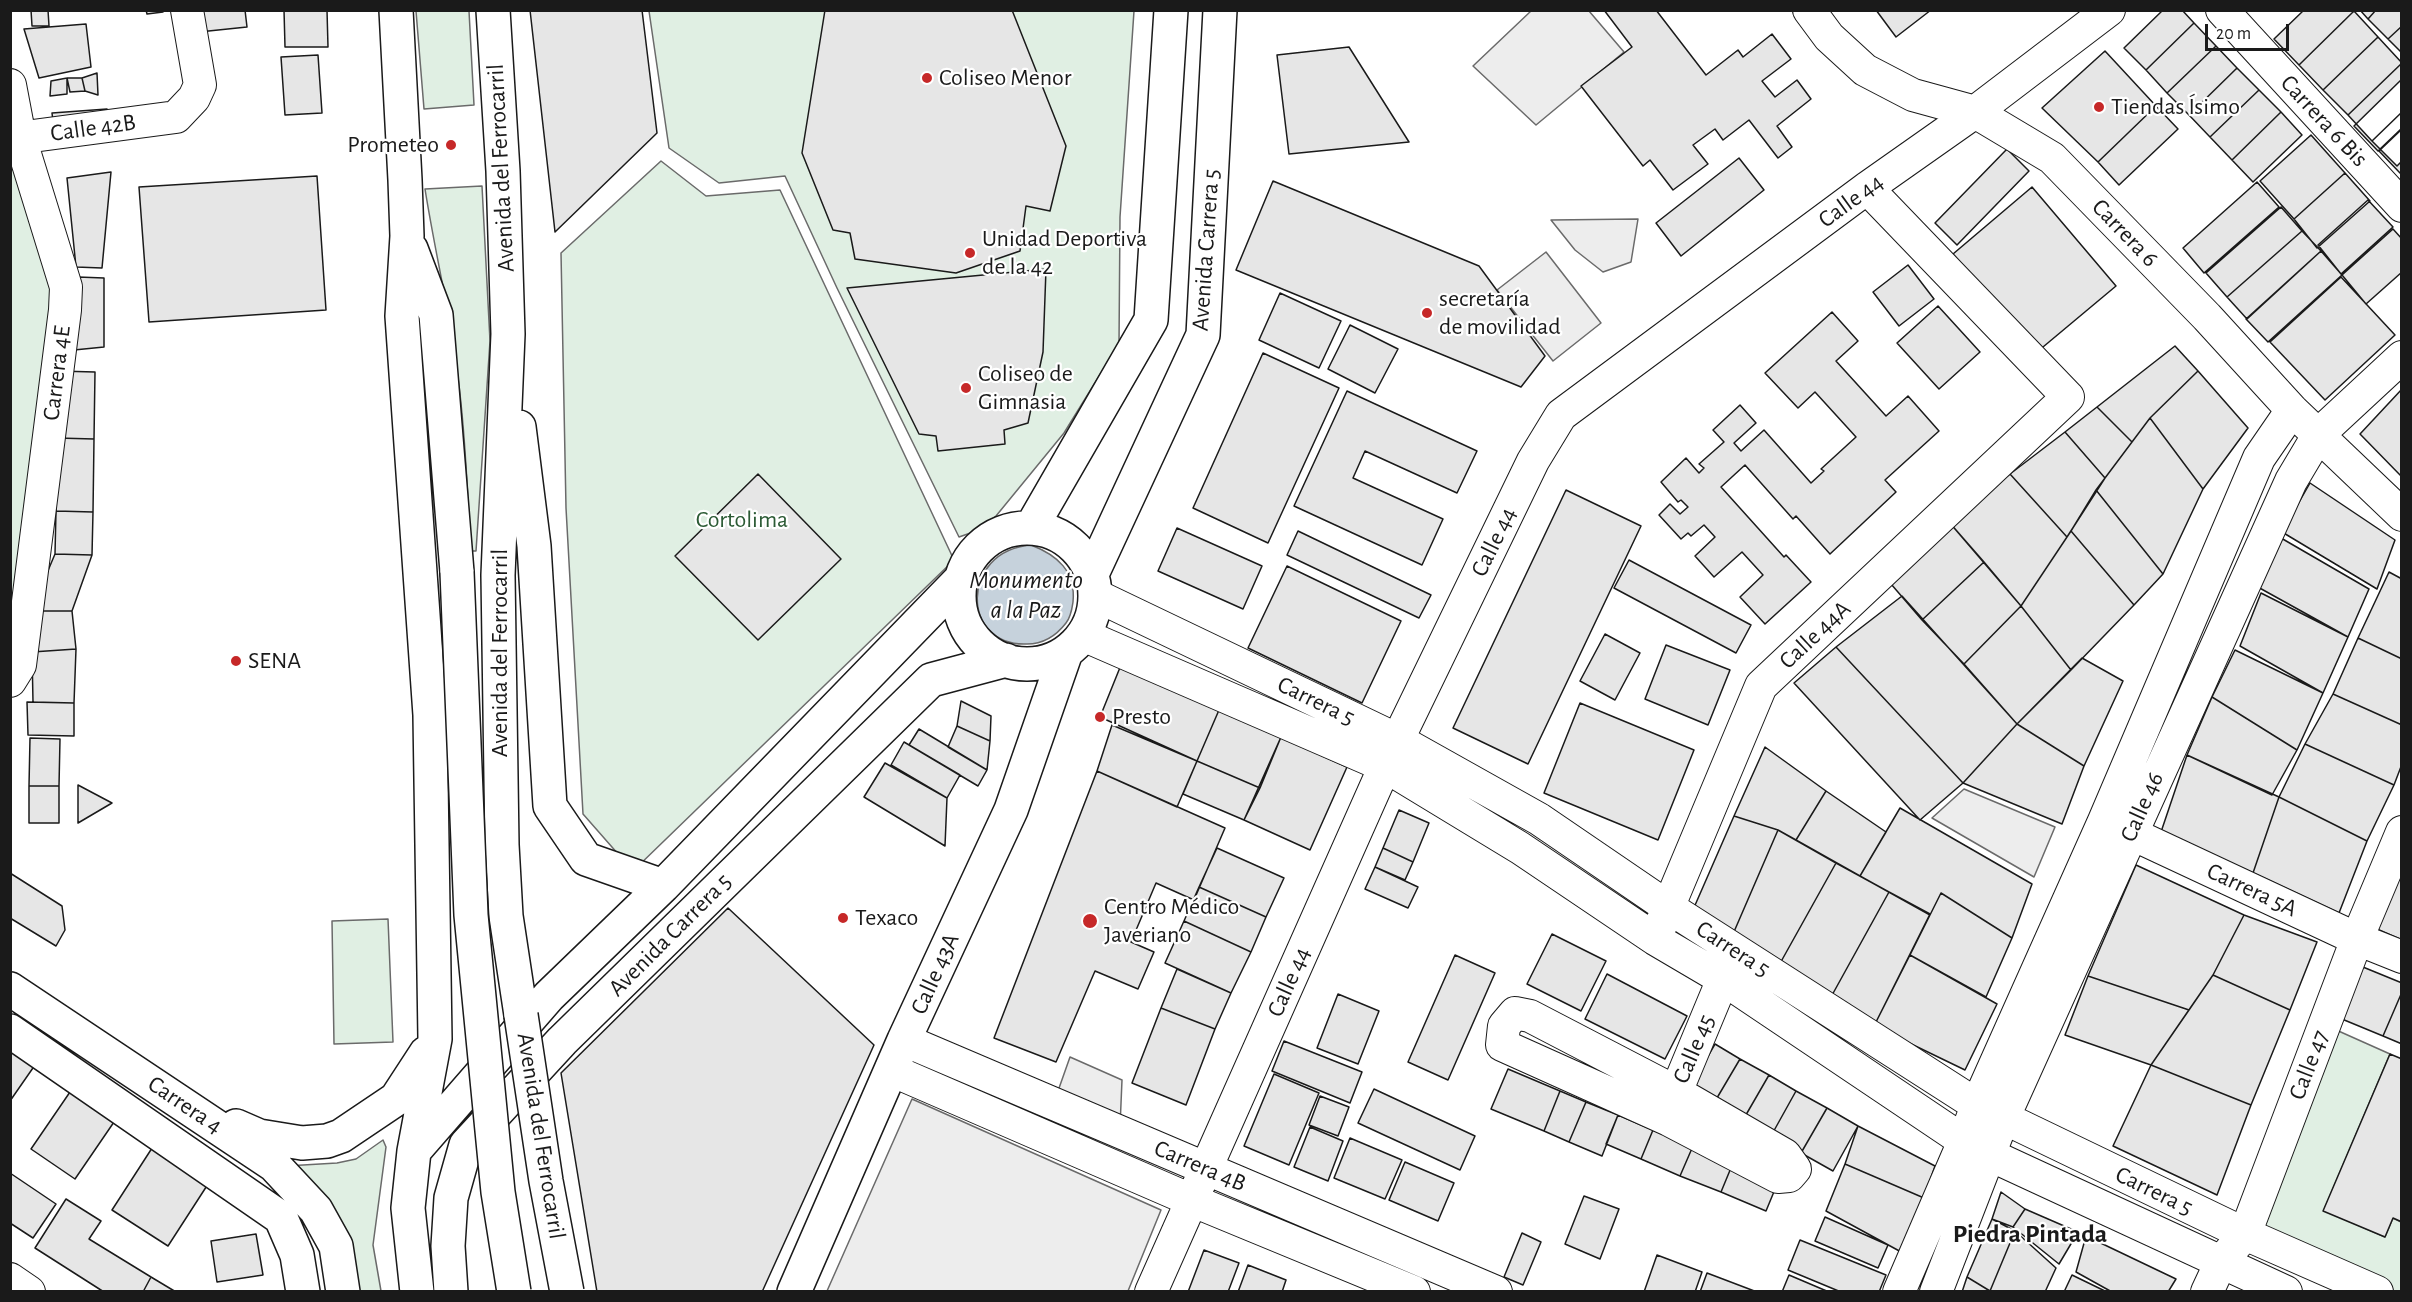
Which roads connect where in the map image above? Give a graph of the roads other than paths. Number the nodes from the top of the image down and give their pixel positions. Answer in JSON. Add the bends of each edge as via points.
{"nodes":[{"id":1,"x":187,"y":10,"type":"edge"},
{"id":2,"x":396,"y":10,"type":"edge"},
{"id":3,"x":493,"y":10,"type":"edge"},
{"id":4,"x":1171,"y":10,"type":"edge"},
{"id":5,"x":1220,"y":10,"type":"edge"},
{"id":6,"x":1809,"y":10,"type":"edge"},
{"id":7,"x":2109,"y":10,"type":"edge"},
{"id":8,"x":2222,"y":10,"type":"edge"},
{"id":9,"x":10,"y":84,"type":"edge"},
{"id":10,"x":1975,"y":112,"type":"junction"},
{"id":11,"x":15,"y":138,"type":"edge"},
{"id":12,"x":1867,"y":188,"type":"junction"},
{"id":13,"x":2402,"y":206,"type":"edge"},
{"id":14,"x":406,"y":236,"type":"junction"},
{"id":15,"x":2402,"y":357,"type":"edge"},
{"id":16,"x":506,"y":386,"type":"junction"},
{"id":17,"x":2292,"y":410,"type":"junction"},
{"id":18,"x":2319,"y":434,"type":"junction"},
{"id":19,"x":2402,"y":515,"type":"edge"},
{"id":20,"x":1031,"y":528,"type":"junction"},
{"id":21,"x":961,"y":579,"type":"junction"},
{"id":22,"x":1094,"y":584,"type":"junction"},
{"id":23,"x":1075,"y":644,"type":"junction"},
{"id":24,"x":1006,"y":660,"type":"junction"},
{"id":25,"x":15,"y":675,"type":"edge"},
{"id":26,"x":1392,"y":753,"type":"junction"},
{"id":27,"x":2117,"y":827,"type":"junction"},
{"id":28,"x":2402,"y":832,"type":"edge"},
{"id":29,"x":663,"y":886,"type":"junction"},
{"id":30,"x":1668,"y":907,"type":"junction"},
{"id":31,"x":1655,"y":939,"type":"junction"},
{"id":32,"x":2357,"y":939,"type":"junction"},
{"id":33,"x":2402,"y":957,"type":"edge"},
{"id":34,"x":1723,"y":979,"type":"junction"},
{"id":35,"x":10,"y":990,"type":"edge"},
{"id":36,"x":10,"y":1031,"type":"edge"},
{"id":37,"x":435,"y":1039,"type":"junction"},
{"id":38,"x":904,"y":1040,"type":"junction"},
{"id":39,"x":891,"y":1070,"type":"junction"},
{"id":40,"x":1672,"y":1106,"type":"junction"},
{"id":41,"x":190,"y":1108,"type":"junction"},
{"id":42,"x":1990,"y":1112,"type":"junction"},
{"id":43,"x":1977,"y":1148,"type":"junction"},
{"id":44,"x":414,"y":1151,"type":"junction"},
{"id":45,"x":1205,"y":1168,"type":"junction"},
{"id":46,"x":1191,"y":1200,"type":"junction"},
{"id":47,"x":2245,"y":1234,"type":"junction"},
{"id":48,"x":2221,"y":1262,"type":"junction"},
{"id":49,"x":10,"y":1279,"type":"edge"},
{"id":50,"x":29,"y":1292,"type":"edge"},
{"id":51,"x":303,"y":1292,"type":"edge"},
{"id":52,"x":343,"y":1292,"type":"edge"},
{"id":53,"x":417,"y":1292,"type":"edge"},
{"id":54,"x":451,"y":1292,"type":"edge"},
{"id":55,"x":514,"y":1292,"type":"edge"},
{"id":56,"x":567,"y":1292,"type":"edge"},
{"id":57,"x":794,"y":1292,"type":"edge"},
{"id":58,"x":1151,"y":1292,"type":"edge"},
{"id":59,"x":1414,"y":1292,"type":"edge"},
{"id":60,"x":1496,"y":1292,"type":"edge"},
{"id":61,"x":1899,"y":1292,"type":"edge"},
{"id":62,"x":1936,"y":1292,"type":"edge"},
{"id":63,"x":2207,"y":1292,"type":"edge"},
{"id":64,"x":2286,"y":1292,"type":"edge"},
{"id":65,"x":2377,"y":1292,"type":"edge"}],
"edges":[{"from":1,"to":11,"type":"street","name":"Calle 42B","via":[[200,85],[176,117]]},
{"from":2,"to":14,"type":"main road"},
{"from":3,"to":16,"type":"main road","name":"Avenida del Ferrocarril","via":[[503,171]]},
{"from":4,"to":20,"type":"main road","name":"Avenida Carrera 5","via":[[1151,320]]},
{"from":5,"to":22,"type":"main road","name":"Avenida Carrera 5","via":[[1203,335]]},
{"from":6,"to":10,"type":"street","name":"Carrera 6","via":[[1829,37],[1865,70],[1913,95]]},
{"from":7,"to":10,"type":"street","name":"Calle 44"},
{"from":8,"to":13,"type":"street","name":"Carrera 6 Bis"},
{"from":9,"to":11,"type":"street","name":"Carrera 4E"},
{"from":10,"to":12,"type":"street","name":"Calle 44"},
{"from":10,"to":17,"type":"street","name":"Carrera 6","via":[[2052,158]]},
{"from":11,"to":25,"type":"street","name":"Carrera 4E","via":[[66,287]]},
{"from":12,"to":26,"type":"street","name":"Calle 44","via":[[1562,415],[1533,461]]},
{"from":12,"to":30,"type":"street","name":"Calle 44A","via":[[2068,397],[1761,686]]},
{"from":14,"to":37,"type":"main road","via":[[402,316],[430,715]]},
{"from":14,"to":55,"type":"main road","name":"Avenida del Ferrocarril","bridge":true,"via":[[436,315],[457,572],[471,915],[498,1192]]},
{"from":15,"to":18,"type":"street","name":"Calle 46"},
{"from":16,"to":29,"type":"main road","via":[[517,406],[534,546],[550,806],[586,859]]},
{"from":16,"to":56,"type":"main road","name":"Avenida del Ferrocarril","bridge":true,"via":[[498,575],[506,916]]},
{"from":17,"to":18,"type":"street","name":"Carrera 6"},
{"from":17,"to":27,"type":"street","name":"Calle 46","via":[[2259,458]]},
{"from":18,"to":19,"type":"street","name":"Carrera 6"},
{"from":18,"to":27,"type":"street","name":"Calle 46","via":[[2291,481]]},
{"from":20,"to":21,"type":"main road","via":[[1007,530],[986,541],[971,558]]},
{"from":20,"to":22,"type":"main road","via":[[1051,532],[1069,542],[1083,557]]},
{"from":21,"to":24,"type":"main road","via":[[962,615],[970,631],[981,645]]},
{"from":21,"to":29,"type":"main road","name":"Avenida Carrera 5"},
{"from":22,"to":23,"type":"main road","via":[[1093,616]]},
{"from":22,"to":26,"type":"street","name":"Carrera 5"},
{"from":23,"to":24,"type":"main road","via":[[1047,661],[1026,664]]},
{"from":23,"to":26,"type":"street","name":"Carrera 5"},
{"from":23,"to":38,"type":"main road","name":"Calle 43A","via":[[1011,810]]},
{"from":24,"to":54,"type":"main road","name":"Avenida Carrera 5","via":[[931,680],[562,1041],[466,1145],[451,1198]]},
{"from":26,"to":30,"type":"street","name":"Carrera 5","via":[[1539,819]]},
{"from":26,"to":31,"type":"street","name":"Carrera 5","via":[[1520,848]]},
{"from":26,"to":45,"type":"street","name":"Calle 44"},
{"from":27,"to":32,"type":"street","name":"Carrera 5A"},
{"from":27,"to":42,"type":"street","name":"Calle 46"},
{"from":28,"to":32,"type":"street","name":"Calle 47"},
{"from":29,"to":44,"type":"main road","name":"Avenida Carrera 5","via":[[549,996]]},
{"from":30,"to":31,"type":"street","name":"Calle 44A"},
{"from":30,"to":42,"type":"street","name":"Carrera 5"},
{"from":31,"to":34,"type":"street","name":"Carrera 5"},
{"from":32,"to":33,"type":"street","name":"Carrera 5A"},
{"from":32,"to":47,"type":"street","name":"Calle 47"},
{"from":34,"to":40,"type":"street","name":"Calle 45"},
{"from":34,"to":43,"type":"street","name":"Carrera 5"},
{"from":35,"to":41,"type":"main road","name":"Carrera 4"},
{"from":36,"to":51,"type":"main road","name":"Carrera 4","via":[[281,1218],[297,1255]]},
{"from":37,"to":41,"type":"main road","via":[[396,1099],[341,1136],[327,1141],[302,1143],[259,1136]]},
{"from":37,"to":44,"type":"main road"},
{"from":38,"to":39,"type":"main road","name":"Calle 43A"},
{"from":38,"to":45,"type":"street","name":"Carrera 4B"},
{"from":39,"to":46,"type":"street","name":"Carrera 4B"},
{"from":39,"to":57,"type":"main road","name":"Calle 43A"},
{"from":40,"to":40,"type":"street","via":[[1502,1045],[1504,1026],[1515,1013],[1530,1016]]},
{"from":41,"to":52,"type":"main road","name":"Carrera 4","via":[[274,1165],[316,1210],[336,1246]]},
{"from":42,"to":43,"type":"street","name":"Calle 46"},
{"from":42,"to":47,"type":"street","name":"Carrera 5"},
{"from":43,"to":48,"type":"street","name":"Carrera 5"},
{"from":43,"to":61,"type":"street","name":"Calle 46"},
{"from":43,"to":62,"type":"street","name":"Calle 46"},
{"from":44,"to":53,"type":"main road","via":[[408,1208]]},
{"from":45,"to":46,"type":"street","name":"Calle 44"},
{"from":45,"to":60,"type":"street","name":"Carrera 4B"},
{"from":46,"to":58,"type":"street","name":"Calle 44"},
{"from":46,"to":59,"type":"street","name":"Carrera 4B"},
{"from":47,"to":48,"type":"street","name":"Calle 47"},
{"from":47,"to":65,"type":"street","name":"Carrera 5"},
{"from":48,"to":63,"type":"street","name":"Calle 47"},
{"from":48,"to":64,"type":"street","name":"Carrera 5"},
{"from":49,"to":50,"type":"street"}]}
